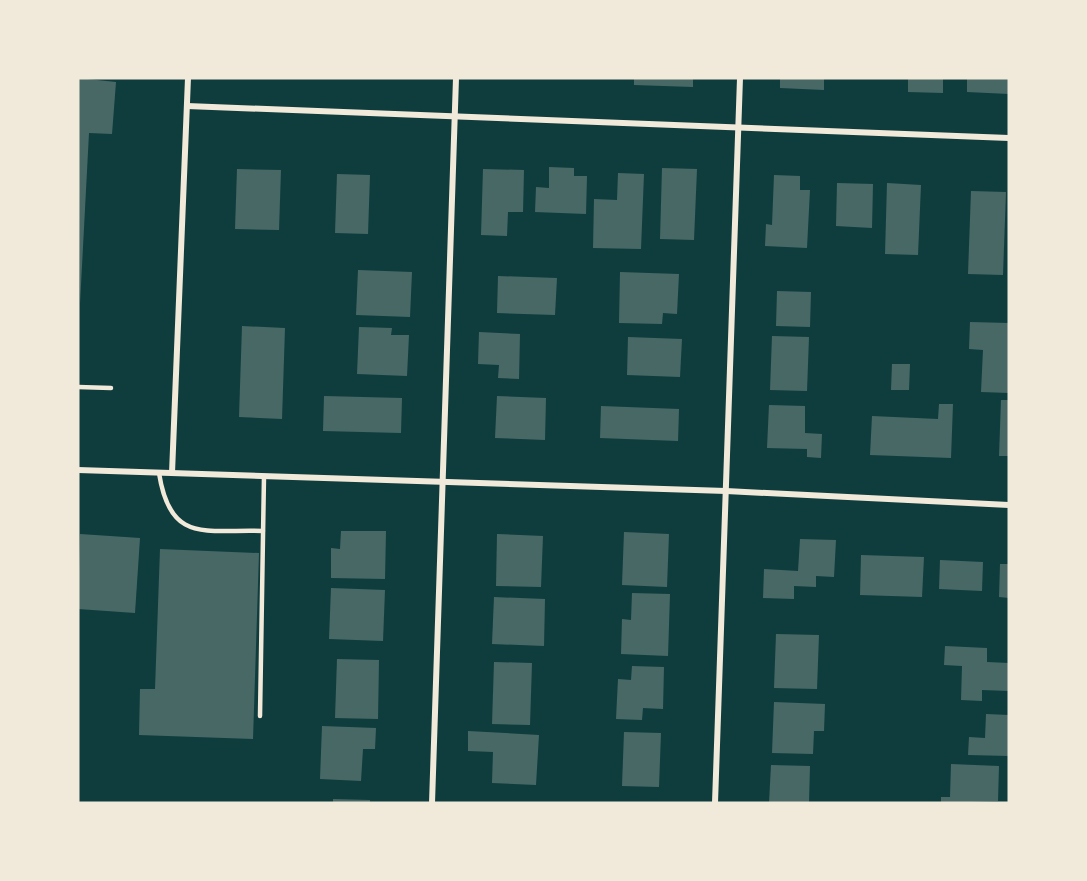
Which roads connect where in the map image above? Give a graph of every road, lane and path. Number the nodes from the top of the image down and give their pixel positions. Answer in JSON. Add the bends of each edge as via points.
{"nodes":[{"id":1,"x":188,"y":78,"type":"edge"},
{"id":2,"x":456,"y":78,"type":"edge"},
{"id":3,"x":740,"y":78,"type":"edge"},
{"id":4,"x":187,"y":106,"type":"junction"},
{"id":5,"x":455,"y":117,"type":"junction"},
{"id":6,"x":738,"y":128,"type":"junction"},
{"id":7,"x":1009,"y":138,"type":"edge"},
{"id":8,"x":78,"y":387,"type":"edge"},
{"id":9,"x":111,"y":388,"type":"dead end"},
{"id":10,"x":78,"y":470,"type":"edge"},
{"id":11,"x":159,"y":473,"type":"junction"},
{"id":12,"x":172,"y":474,"type":"junction"},
{"id":13,"x":264,"y":476,"type":"junction"},
{"id":14,"x":443,"y":482,"type":"junction"},
{"id":15,"x":726,"y":491,"type":"junction"},
{"id":16,"x":1009,"y":505,"type":"edge"},
{"id":17,"x":264,"y":531,"type":"junction"},
{"id":18,"x":260,"y":717,"type":"dead end"},
{"id":19,"x":432,"y":803,"type":"edge"},
{"id":20,"x":715,"y":803,"type":"edge"}],
"edges":[{"from":1,"to":4,"type":"street"},
{"from":2,"to":5,"type":"street"},
{"from":3,"to":6,"type":"street"},
{"from":4,"to":5,"type":"street"},
{"from":4,"to":12,"type":"street"},
{"from":5,"to":6,"type":"street"},
{"from":5,"to":14,"type":"street"},
{"from":6,"to":7,"type":"street"},
{"from":6,"to":15,"type":"street"},
{"from":8,"to":9,"type":"lane"},
{"from":10,"to":11,"type":"street"},
{"from":11,"to":12,"type":"street"},
{"from":11,"to":17,"type":"lane","via":[[170,512],[186,527]]},
{"from":12,"to":13,"type":"street"},
{"from":13,"to":14,"type":"street"},
{"from":13,"to":17,"type":"lane"},
{"from":14,"to":15,"type":"street"},
{"from":14,"to":19,"type":"street"},
{"from":15,"to":16,"type":"street"},
{"from":15,"to":20,"type":"street"},
{"from":17,"to":18,"type":"lane"}]}
